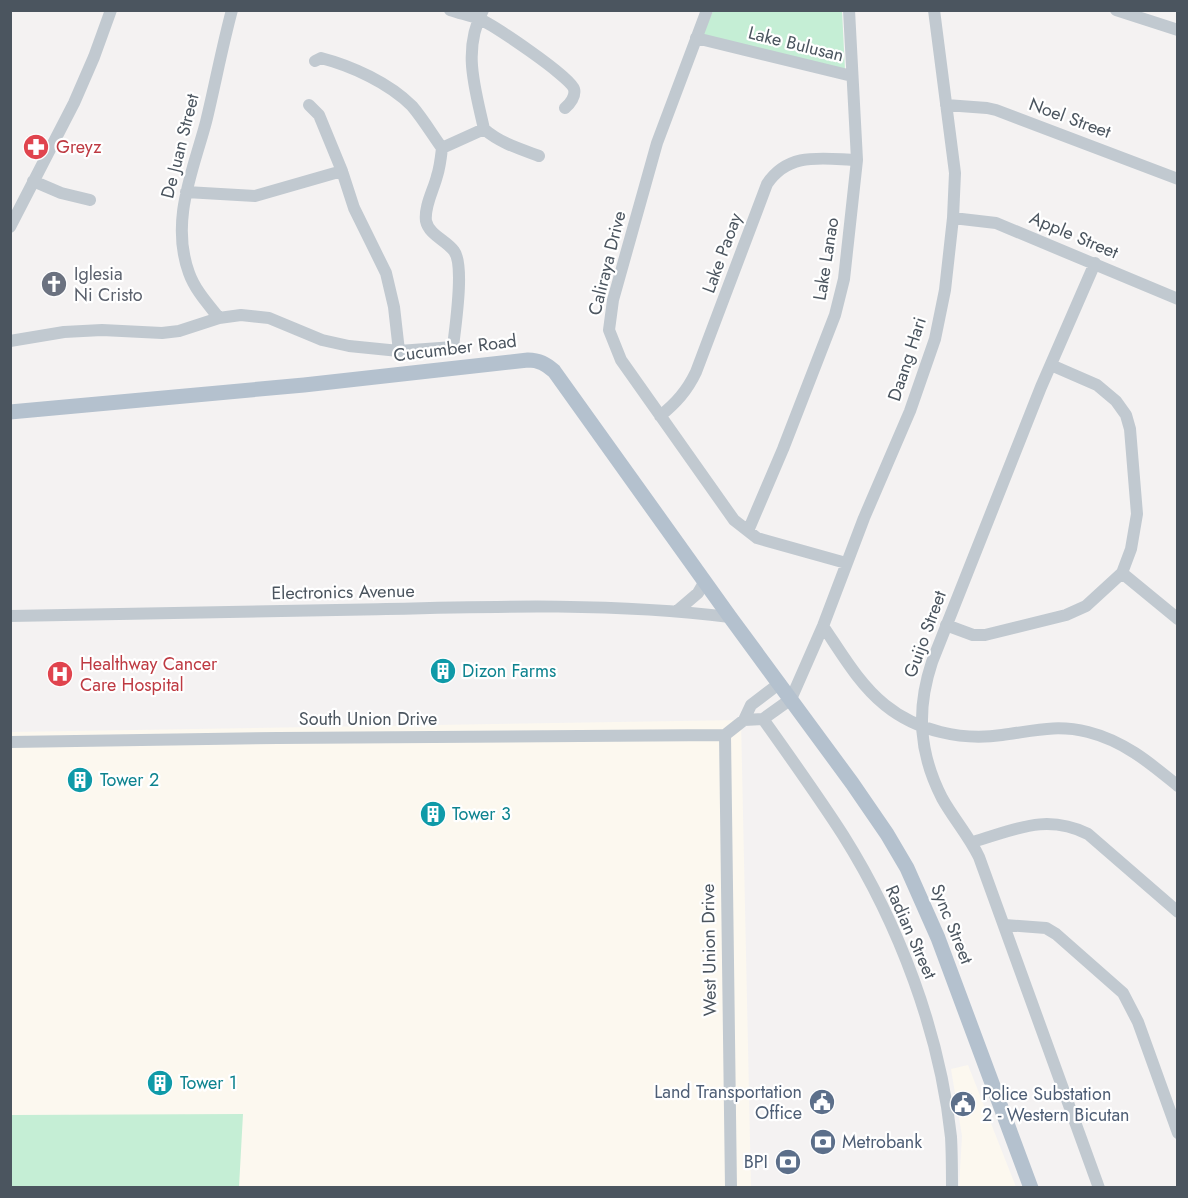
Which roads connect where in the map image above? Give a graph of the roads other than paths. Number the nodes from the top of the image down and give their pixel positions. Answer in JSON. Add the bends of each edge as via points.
{"nodes":[{"id":1,"x":111,"y":10,"type":"edge"},
{"id":2,"x":232,"y":10,"type":"edge"},
{"id":3,"x":450,"y":10,"type":"edge"},
{"id":4,"x":707,"y":10,"type":"edge"},
{"id":5,"x":849,"y":10,"type":"edge"},
{"id":6,"x":934,"y":10,"type":"edge"},
{"id":7,"x":1116,"y":10,"type":"edge"},
{"id":8,"x":481,"y":14,"type":"edge"},
{"id":9,"x":1178,"y":30,"type":"edge"},
{"id":10,"x":696,"y":38,"type":"junction"},
{"id":11,"x":315,"y":61,"type":"dead end"},
{"id":12,"x":852,"y":76,"type":"junction"},
{"id":13,"x":309,"y":105,"type":"dead end"},
{"id":14,"x":946,"y":105,"type":"junction"},
{"id":15,"x":565,"y":108,"type":"dead end"},
{"id":16,"x":484,"y":129,"type":"junction"},
{"id":17,"x":442,"y":148,"type":"junction"},
{"id":18,"x":539,"y":156,"type":"dead end"},
{"id":19,"x":857,"y":160,"type":"junction"},
{"id":20,"x":342,"y":171,"type":"junction"},
{"id":21,"x":1178,"y":179,"type":"edge"},
{"id":22,"x":33,"y":181,"type":"junction"},
{"id":23,"x":186,"y":192,"type":"junction"},
{"id":24,"x":90,"y":200,"type":"dead end"},
{"id":25,"x":953,"y":218,"type":"junction"},
{"id":26,"x":10,"y":227,"type":"edge"},
{"id":27,"x":1095,"y":263,"type":"junction"},
{"id":28,"x":1178,"y":299,"type":"edge"},
{"id":29,"x":219,"y":318,"type":"junction"},
{"id":30,"x":10,"y":341,"type":"edge"},
{"id":31,"x":399,"y":351,"type":"junction"},
{"id":32,"x":1051,"y":365,"type":"junction"},
{"id":33,"x":10,"y":412,"type":"edge"},
{"id":34,"x":660,"y":416,"type":"junction"},
{"id":35,"x":748,"y":531,"type":"junction"},
{"id":36,"x":846,"y":563,"type":"junction"},
{"id":37,"x":1122,"y":573,"type":"junction"},
{"id":38,"x":705,"y":581,"type":"junction"},
{"id":39,"x":677,"y":610,"type":"junction"},
{"id":40,"x":10,"y":616,"type":"edge"},
{"id":41,"x":730,"y":617,"type":"junction"},
{"id":42,"x":1178,"y":619,"type":"edge"},
{"id":43,"x":946,"y":625,"type":"junction"},
{"id":44,"x":823,"y":626,"type":"junction"},
{"id":45,"x":780,"y":683,"type":"junction"},
{"id":46,"x":791,"y":699,"type":"junction"},
{"id":47,"x":763,"y":719,"type":"junction"},
{"id":48,"x":744,"y":720,"type":"junction"},
{"id":49,"x":922,"y":726,"type":"junction"},
{"id":50,"x":725,"y":735,"type":"junction"},
{"id":51,"x":10,"y":742,"type":"edge"},
{"id":52,"x":1178,"y":786,"type":"edge"},
{"id":53,"x":972,"y":843,"type":"junction"},
{"id":54,"x":1178,"y":912,"type":"edge"},
{"id":55,"x":1005,"y":925,"type":"junction"},
{"id":56,"x":1178,"y":1133,"type":"edge"},
{"id":57,"x":731,"y":1188,"type":"edge"},
{"id":58,"x":952,"y":1188,"type":"edge"},
{"id":59,"x":1031,"y":1188,"type":"edge"},
{"id":60,"x":1099,"y":1188,"type":"edge"}],
"edges":[{"from":1,"to":22,"type":"street","via":[[74,103]]},
{"from":2,"to":23,"type":"street","name":"De Juan Street"},
{"from":3,"to":8,"type":"street"},
{"from":4,"to":10,"type":"street","name":"Caliraya Drive"},
{"from":5,"to":12,"type":"street","name":"Lake Lanao"},
{"from":6,"to":14,"type":"street","name":"Daang Hari"},
{"from":7,"to":9,"type":"street"},
{"from":8,"to":15,"type":"street","via":[[572,84],[574,94]]},
{"from":8,"to":16,"type":"street","via":[[470,62]]},
{"from":10,"to":12,"type":"street","name":"Lake Bulusan"},
{"from":10,"to":34,"type":"street","name":"Caliraya Drive","via":[[657,143],[613,300],[609,330],[621,360]]},
{"from":11,"to":17,"type":"street","via":[[321,58],[346,66],[394,91],[414,108]]},
{"from":12,"to":19,"type":"street","name":"Lake Lanao"},
{"from":13,"to":20,"type":"street","via":[[319,115]]},
{"from":14,"to":21,"type":"street","name":"Noel Street","via":[[996,110]]},
{"from":14,"to":25,"type":"street","name":"Daang Hari","via":[[955,173]]},
{"from":16,"to":17,"type":"street"},
{"from":16,"to":18,"type":"street","via":[[505,143]]},
{"from":17,"to":31,"type":"street","via":[[426,220],[458,259],[453,347]]},
{"from":19,"to":34,"type":"street","name":"Lake Paoay","via":[[805,158],[774,174],[689,387]]},
{"from":19,"to":35,"type":"street","name":"Lake Lanao","via":[[844,279],[835,315]]},
{"from":20,"to":23,"type":"street","via":[[255,196]]},
{"from":20,"to":31,"type":"street","via":[[354,208],[386,273]]},
{"from":22,"to":24,"type":"street"},
{"from":22,"to":26,"type":"street"},
{"from":23,"to":29,"type":"street","name":"De Juan Street","via":[[181,220],[186,264],[193,282]]},
{"from":25,"to":27,"type":"street","name":"Apple Street","via":[[996,223]]},
{"from":25,"to":36,"type":"street","name":"Daang Hari","via":[[935,339],[910,411]]},
{"from":27,"to":28,"type":"street","name":"Apple Street"},
{"from":27,"to":32,"type":"street","name":"Guijo Street"},
{"from":29,"to":30,"type":"street","via":[[162,333],[102,330]]},
{"from":29,"to":31,"type":"street","via":[[269,318],[322,340]]},
{"from":32,"to":37,"type":"street","via":[[1097,385],[1126,415],[1137,514]]},
{"from":32,"to":43,"type":"street","name":"Guijo Street"},
{"from":33,"to":38,"type":"main road","name":"Cucumber Road","via":[[538,360],[554,371]]},
{"from":34,"to":35,"type":"street","name":"Caliraya Drive","via":[[723,507]]},
{"from":35,"to":36,"type":"street","name":"Caliraya Drive","via":[[757,538]]},
{"from":36,"to":44,"type":"street","name":"Daang Hari"},
{"from":37,"to":42,"type":"street"},
{"from":37,"to":43,"type":"street","via":[[1095,600],[1066,615],[985,635]]},
{"from":38,"to":39,"type":"street","via":[[699,593]]},
{"from":38,"to":41,"type":"main road","name":"Cucumber Road"},
{"from":39,"to":40,"type":"street","name":"Electronics Avenue","via":[[453,608]]},
{"from":39,"to":41,"type":"street","name":"Electronics Avenue"},
{"from":41,"to":45,"type":"main road","name":"Cucumber Road"},
{"from":43,"to":49,"type":"street","name":"Guijo Street","via":[[927,675]]},
{"from":44,"to":46,"type":"street","name":"Daang Hari"},
{"from":44,"to":49,"type":"street","via":[[866,688],[895,712]]},
{"from":45,"to":46,"type":"main road","name":"Sync Street"},
{"from":45,"to":48,"type":"street","via":[[751,705]]},
{"from":46,"to":47,"type":"street"},
{"from":46,"to":59,"type":"main road","name":"Sync Street","via":[[877,818],[907,868],[934,928]]},
{"from":47,"to":48,"type":"street"},
{"from":47,"to":58,"type":"street","name":"Radian Street","via":[[844,837],[905,958],[924,1007],[941,1079],[951,1137]]},
{"from":48,"to":50,"type":"street"},
{"from":49,"to":52,"type":"street","via":[[941,733],[977,737],[1050,728],[1089,732],[1139,754]]},
{"from":49,"to":53,"type":"street","name":"Guijo Street","via":[[928,767]]},
{"from":50,"to":51,"type":"street","name":"South Union Drive"},
{"from":50,"to":57,"type":"street","name":"West Union Drive"},
{"from":53,"to":54,"type":"street","via":[[1037,824],[1076,828]]},
{"from":53,"to":55,"type":"street","name":"Guijo Street"},
{"from":55,"to":56,"type":"street","via":[[1046,928],[1123,993],[1138,1022]]},
{"from":55,"to":60,"type":"street","name":"Guijo Street"}]}
